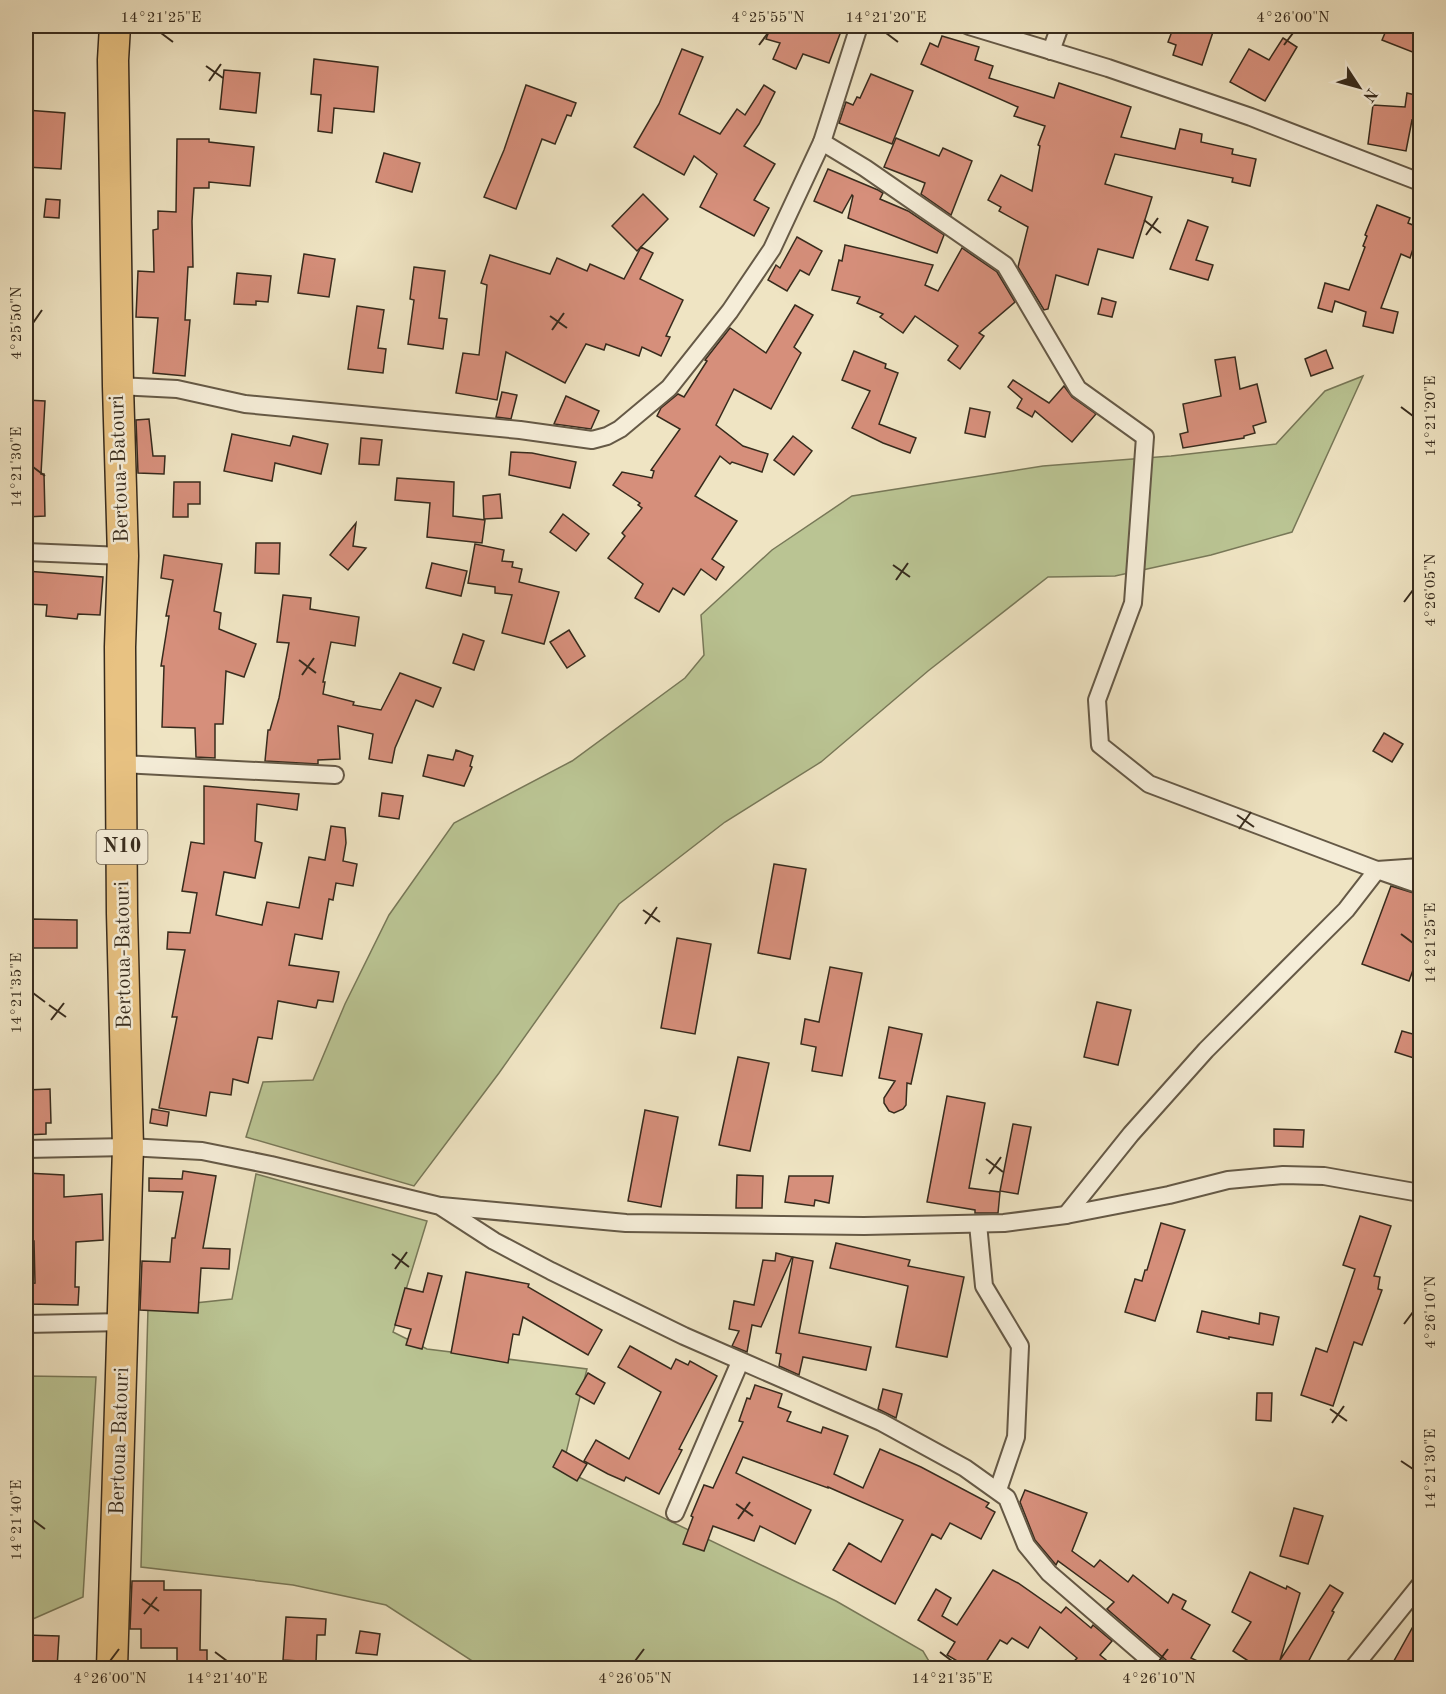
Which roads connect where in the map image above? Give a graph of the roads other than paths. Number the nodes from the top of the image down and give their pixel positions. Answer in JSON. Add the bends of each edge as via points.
{"nodes":[{"id":1,"x":115,"y":26,"type":"edge"},
{"id":2,"x":859,"y":26,"type":"edge"},
{"id":3,"x":969,"y":26,"type":"edge"},
{"id":4,"x":1060,"y":26,"type":"edge"},
{"id":5,"x":1051,"y":51,"type":"junction"},
{"id":6,"x":822,"y":142,"type":"junction"},
{"id":7,"x":1420,"y":182,"type":"edge"},
{"id":8,"x":118,"y":386,"type":"junction"},
{"id":9,"x":26,"y":552,"type":"edge"},
{"id":10,"x":123,"y":556,"type":"junction"},
{"id":11,"x":122,"y":764,"type":"junction"},
{"id":12,"x":335,"y":775,"type":"dead end"},
{"id":13,"x":1420,"y":867,"type":"edge"},
{"id":14,"x":1377,"y":870,"type":"junction"},
{"id":15,"x":1420,"y":885,"type":"edge"},
{"id":16,"x":128,"y":1147,"type":"junction"},
{"id":17,"x":26,"y":1149,"type":"edge"},
{"id":18,"x":1420,"y":1193,"type":"edge"},
{"id":19,"x":440,"y":1206,"type":"junction"},
{"id":20,"x":1066,"y":1215,"type":"junction"},
{"id":21,"x":978,"y":1224,"type":"junction"},
{"id":22,"x":124,"y":1322,"type":"junction"},
{"id":23,"x":26,"y":1324,"type":"edge"},
{"id":24,"x":740,"y":1362,"type":"junction"},
{"id":25,"x":998,"y":1490,"type":"junction"},
{"id":26,"x":675,"y":1513,"type":"dead end"},
{"id":27,"x":1420,"y":1586,"type":"edge"},
{"id":28,"x":112,"y":1668,"type":"edge"},
{"id":29,"x":1159,"y":1668,"type":"edge"},
{"id":30,"x":1353,"y":1668,"type":"edge"}],
"edges":[{"from":1,"to":8,"type":"highway","name":"Bertoua-Batouri","number":"N10"},
{"from":2,"to":6,"type":"street"},
{"from":3,"to":5,"type":"street"},
{"from":4,"to":5,"type":"street"},
{"from":5,"to":7,"type":"street","via":[[1251,117]]},
{"from":6,"to":8,"type":"street","via":[[772,249],[730,311],[669,388],[620,429],[592,441],[520,430],[245,404],[177,389]]},
{"from":6,"to":14,"type":"street","via":[[1005,265],[1078,389],[1145,437],[1134,603],[1097,700],[1100,745],[1149,784]]},
{"from":8,"to":10,"type":"highway","name":"Bertoua-Batouri","number":"N10"},
{"from":9,"to":10,"type":"street"},
{"from":10,"to":11,"type":"highway","name":"Bertoua-Batouri","number":"N10"},
{"from":11,"to":12,"type":"street"},
{"from":11,"to":16,"type":"highway","name":"Bertoua-Batouri","number":"N10"},
{"from":13,"to":14,"type":"street"},
{"from":14,"to":15,"type":"street"},
{"from":14,"to":20,"type":"street","via":[[1346,910],[1191,1067]]},
{"from":16,"to":17,"type":"street"},
{"from":16,"to":19,"type":"street","via":[[202,1151]]},
{"from":16,"to":22,"type":"highway","name":"Bertoua-Batouri","number":"N10"},
{"from":18,"to":20,"type":"street","via":[[1324,1176],[1283,1175],[1228,1180],[1169,1196]]},
{"from":19,"to":21,"type":"street","via":[[626,1223]]},
{"from":19,"to":24,"type":"street","via":[[532,1261]]},
{"from":20,"to":21,"type":"street"},
{"from":21,"to":25,"type":"street","via":[[984,1286],[1020,1346],[1016,1437]]},
{"from":22,"to":23,"type":"street"},
{"from":22,"to":28,"type":"highway","name":"Bertoua-Batouri","number":"N10"},
{"from":24,"to":25,"type":"street","via":[[908,1436]]},
{"from":24,"to":26,"type":"street"},
{"from":25,"to":29,"type":"street","via":[[1010,1505],[1026,1545],[1049,1573]]},
{"from":27,"to":30,"type":"street"}]}
